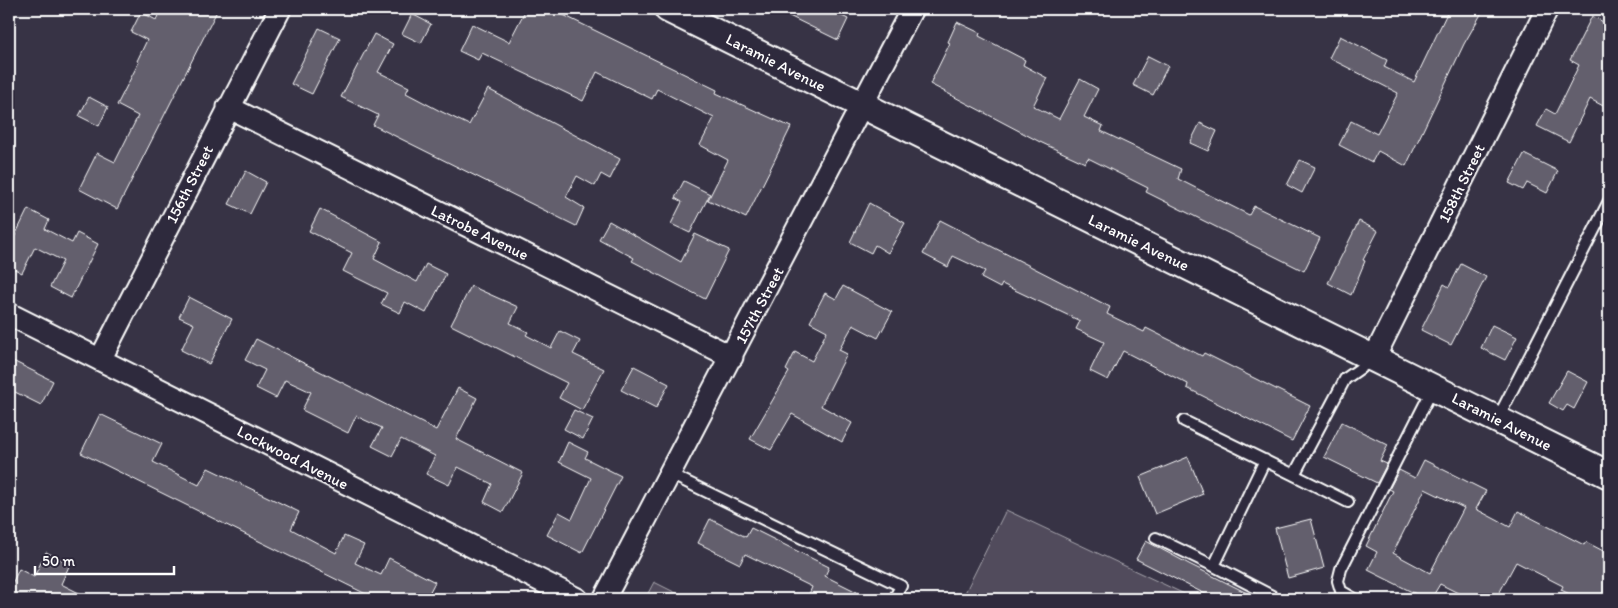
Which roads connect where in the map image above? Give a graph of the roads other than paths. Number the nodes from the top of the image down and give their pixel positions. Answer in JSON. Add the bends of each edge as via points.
{"nodes":[{"id":1,"x":280,"y":9,"type":"edge"},
{"id":2,"x":668,"y":9,"type":"edge"},
{"id":3,"x":912,"y":9,"type":"edge"},
{"id":4,"x":1547,"y":9,"type":"edge"},
{"id":5,"x":863,"y":106,"type":"junction"},
{"id":6,"x":228,"y":107,"type":"junction"},
{"id":7,"x":1609,"y":201,"type":"edge"},
{"id":8,"x":9,"y":314,"type":"edge"},
{"id":9,"x":732,"y":357,"type":"junction"},
{"id":10,"x":1374,"y":358,"type":"junction"},
{"id":11,"x":100,"y":360,"type":"junction"},
{"id":12,"x":1433,"y":387,"type":"junction"},
{"id":13,"x":1498,"y":419,"type":"junction"},
{"id":14,"x":1184,"y":420,"type":"dead end"},
{"id":15,"x":1265,"y":460,"type":"junction"},
{"id":16,"x":670,"y":474,"type":"junction"},
{"id":17,"x":1294,"y":475,"type":"junction"},
{"id":18,"x":1609,"y":475,"type":"edge"},
{"id":19,"x":1348,"y":502,"type":"dead end"},
{"id":20,"x":1156,"y":538,"type":"dead end"},
{"id":21,"x":1214,"y":566,"type":"junction"},
{"id":22,"x":1272,"y":596,"type":"dead end"},
{"id":23,"x":577,"y":599,"type":"edge"},
{"id":24,"x":604,"y":599,"type":"edge"},
{"id":25,"x":894,"y":599,"type":"edge"},
{"id":26,"x":1355,"y":599,"type":"edge"}],
"edges":[{"from":1,"to":6,"type":"street","name":"156th Street"},
{"from":2,"to":5,"type":"street","name":"Laramie Avenue"},
{"from":3,"to":5,"type":"street","name":"157th Street"},
{"from":4,"to":10,"type":"street","name":"158th Street"},
{"from":5,"to":9,"type":"street","name":"157th Street"},
{"from":5,"to":10,"type":"street","name":"Laramie Avenue"},
{"from":6,"to":9,"type":"street","name":"Latrobe Avenue"},
{"from":6,"to":11,"type":"street","name":"156th Street"},
{"from":7,"to":13,"type":"lane"},
{"from":8,"to":11,"type":"street","name":"Lockwood Avenue"},
{"from":9,"to":16,"type":"street","name":"157th Street"},
{"from":10,"to":12,"type":"street","name":"Laramie Avenue"},
{"from":10,"to":17,"type":"lane","via":[[1344,379]]},
{"from":11,"to":23,"type":"street","name":"Lockwood Avenue"},
{"from":12,"to":13,"type":"street","name":"Laramie Avenue"},
{"from":12,"to":26,"type":"lane","via":[[1341,569],[1338,581],[1341,592]]},
{"from":13,"to":18,"type":"street","name":"Laramie Avenue"},
{"from":14,"to":15,"type":"lane"},
{"from":15,"to":17,"type":"lane"},
{"from":15,"to":21,"type":"lane"},
{"from":16,"to":24,"type":"street","name":"157th Street"},
{"from":16,"to":25,"type":"lane","via":[[901,586]]},
{"from":17,"to":19,"type":"lane"},
{"from":20,"to":21,"type":"lane"},
{"from":21,"to":22,"type":"lane"}]}
